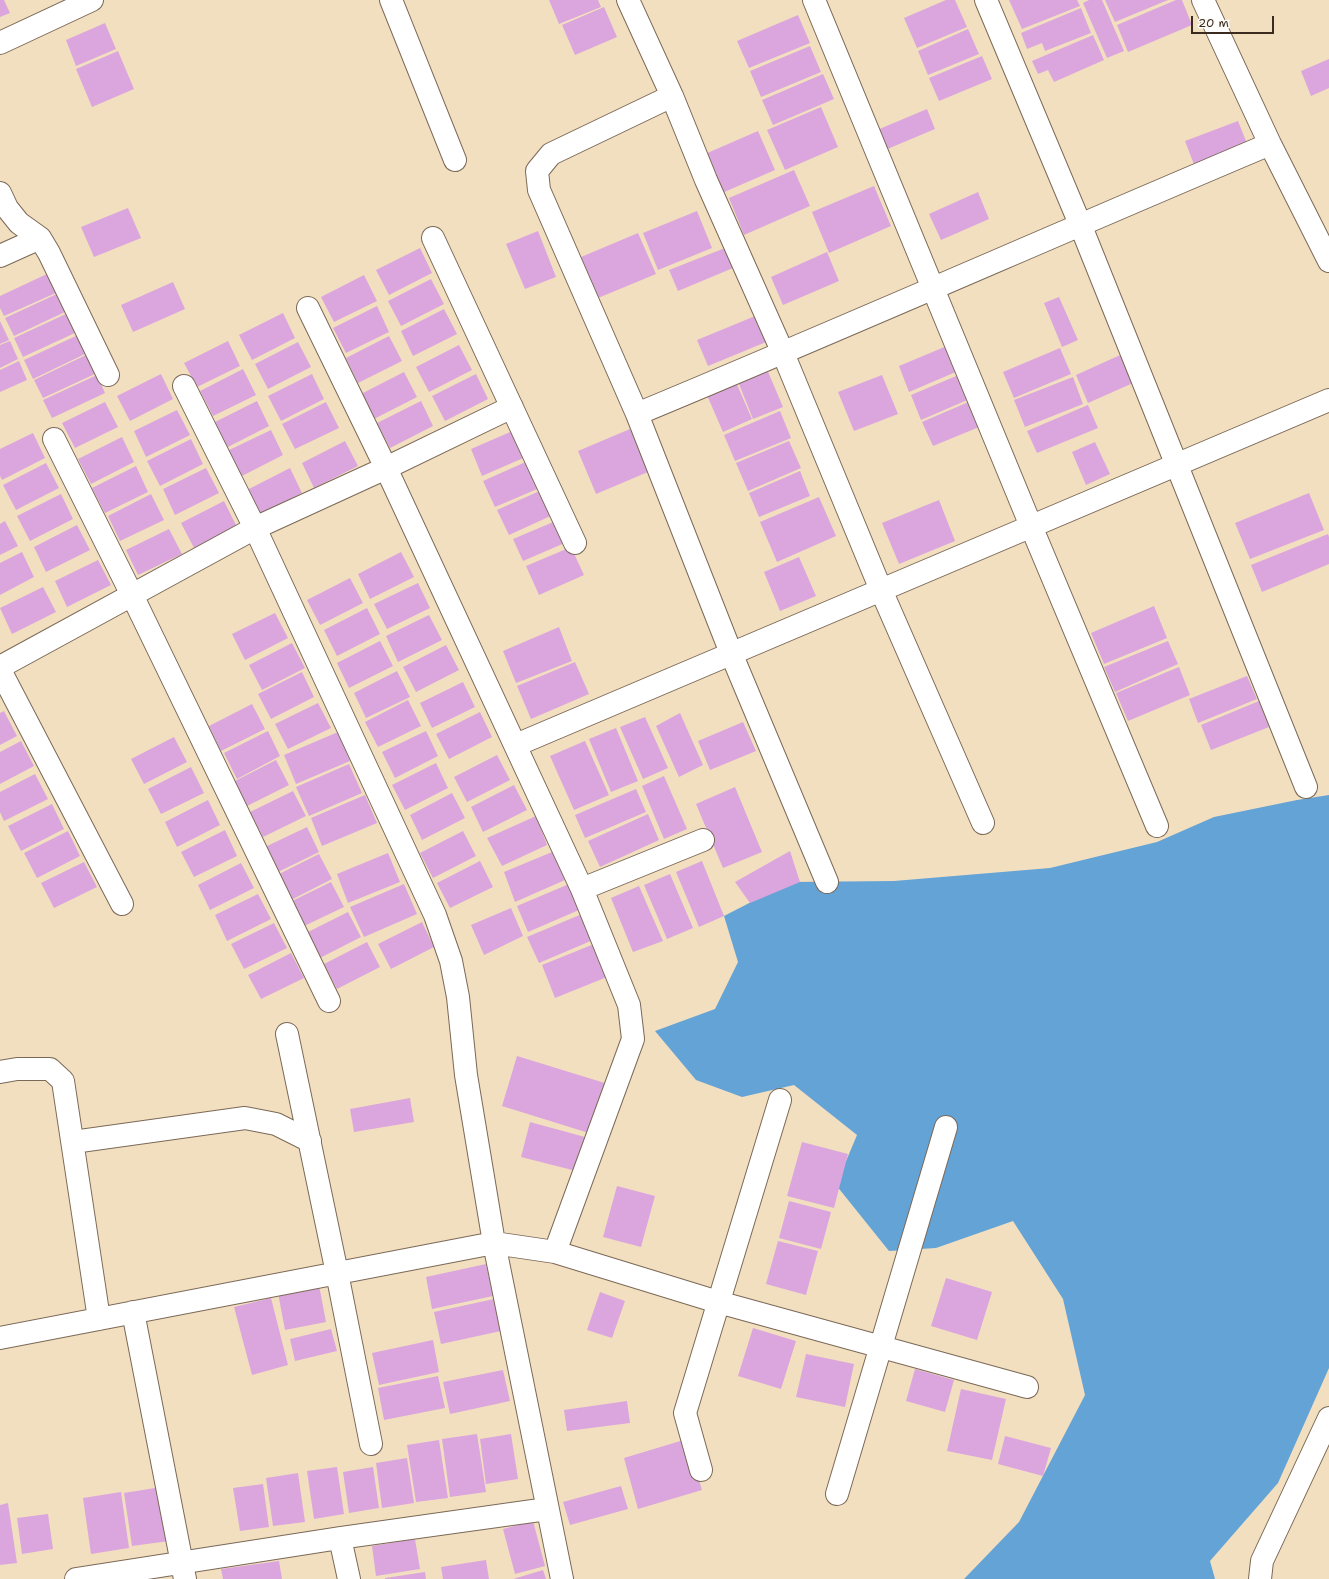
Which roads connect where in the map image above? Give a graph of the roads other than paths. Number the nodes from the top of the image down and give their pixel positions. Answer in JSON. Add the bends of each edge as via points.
{"nodes":[{"id":1,"x":90,"y":0,"type":"edge"},
{"id":2,"x":391,"y":0,"type":"edge"},
{"id":3,"x":628,"y":0,"type":"edge"},
{"id":4,"x":814,"y":0,"type":"edge"},
{"id":5,"x":986,"y":0,"type":"edge"},
{"id":6,"x":1203,"y":0,"type":"edge"},
{"id":7,"x":0,"y":43,"type":"edge"},
{"id":8,"x":672,"y":96,"type":"junction"},
{"id":9,"x":1270,"y":144,"type":"junction"},
{"id":10,"x":456,"y":160,"type":"dead end"},
{"id":11,"x":0,"y":193,"type":"edge"},
{"id":12,"x":1080,"y":224,"type":"junction"},
{"id":13,"x":40,"y":238,"type":"junction"},
{"id":14,"x":433,"y":238,"type":"dead end"},
{"id":15,"x":0,"y":256,"type":"edge"},
{"id":16,"x":1329,"y":261,"type":"edge"},
{"id":17,"x":933,"y":289,"type":"junction"},
{"id":18,"x":308,"y":308,"type":"dead end"},
{"id":19,"x":783,"y":353,"type":"junction"},
{"id":20,"x":108,"y":375,"type":"dead end"},
{"id":21,"x":184,"y":386,"type":"dead end"},
{"id":22,"x":1329,"y":400,"type":"edge"},
{"id":23,"x":512,"y":406,"type":"junction"},
{"id":24,"x":637,"y":414,"type":"junction"},
{"id":25,"x":54,"y":439,"type":"dead end"},
{"id":26,"x":1177,"y":464,"type":"junction"},
{"id":27,"x":386,"y":468,"type":"junction"},
{"id":28,"x":1031,"y":526,"type":"junction"},
{"id":29,"x":255,"y":528,"type":"junction"},
{"id":30,"x":574,"y":543,"type":"dead end"},
{"id":31,"x":881,"y":590,"type":"junction"},
{"id":32,"x":132,"y":595,"type":"junction"},
{"id":33,"x":731,"y":653,"type":"junction"},
{"id":34,"x":0,"y":667,"type":"edge"},
{"id":35,"x":0,"y":670,"type":"edge"},
{"id":36,"x":516,"y":745,"type":"junction"},
{"id":37,"x":1306,"y":787,"type":"dead end"},
{"id":38,"x":983,"y":823,"type":"dead end"},
{"id":39,"x":1157,"y":826,"type":"dead end"},
{"id":40,"x":702,"y":840,"type":"dead end"},
{"id":41,"x":827,"y":882,"type":"dead end"},
{"id":42,"x":582,"y":889,"type":"junction"},
{"id":43,"x":122,"y":904,"type":"dead end"},
{"id":44,"x":329,"y":1001,"type":"dead end"},
{"id":45,"x":287,"y":1034,"type":"dead end"},
{"id":46,"x":0,"y":1072,"type":"edge"},
{"id":47,"x":780,"y":1100,"type":"dead end"},
{"id":48,"x":946,"y":1127,"type":"dead end"},
{"id":49,"x":310,"y":1141,"type":"junction"},
{"id":50,"x":73,"y":1142,"type":"junction"},
{"id":51,"x":494,"y":1243,"type":"junction"},
{"id":52,"x":555,"y":1252,"type":"junction"},
{"id":53,"x":338,"y":1273,"type":"junction"},
{"id":54,"x":718,"y":1302,"type":"junction"},
{"id":55,"x":133,"y":1312,"type":"junction"},
{"id":56,"x":99,"y":1319,"type":"junction"},
{"id":57,"x":0,"y":1338,"type":"edge"},
{"id":58,"x":880,"y":1346,"type":"junction"},
{"id":59,"x":1026,"y":1387,"type":"dead end"},
{"id":60,"x":1329,"y":1418,"type":"edge"},
{"id":61,"x":371,"y":1444,"type":"dead end"},
{"id":62,"x":701,"y":1470,"type":"dead end"},
{"id":63,"x":837,"y":1494,"type":"dead end"},
{"id":64,"x":547,"y":1510,"type":"junction"},
{"id":65,"x":340,"y":1538,"type":"junction"},
{"id":66,"x":184,"y":1571,"type":"edge"},
{"id":67,"x":76,"y":1579,"type":"edge"},
{"id":68,"x":349,"y":1579,"type":"edge"},
{"id":69,"x":562,"y":1579,"type":"edge"},
{"id":70,"x":1260,"y":1579,"type":"edge"}],
"edges":[{"from":1,"to":7,"type":"street"},
{"from":2,"to":10,"type":"street"},
{"from":3,"to":8,"type":"street"},
{"from":4,"to":17,"type":"street"},
{"from":5,"to":12,"type":"street"},
{"from":6,"to":9,"type":"street"},
{"from":8,"to":19,"type":"street","via":[[706,180]]},
{"from":8,"to":24,"type":"street","via":[[550,154],[537,171],[539,190]]},
{"from":9,"to":12,"type":"street"},
{"from":9,"to":16,"type":"street"},
{"from":11,"to":13,"type":"street","via":[[7,208],[19,223]]},
{"from":12,"to":17,"type":"street"},
{"from":12,"to":26,"type":"street"},
{"from":13,"to":15,"type":"street"},
{"from":13,"to":20,"type":"street"},
{"from":14,"to":23,"type":"street"},
{"from":17,"to":19,"type":"street"},
{"from":17,"to":28,"type":"street"},
{"from":18,"to":27,"type":"street"},
{"from":19,"to":24,"type":"street"},
{"from":19,"to":31,"type":"street"},
{"from":21,"to":29,"type":"street"},
{"from":22,"to":26,"type":"street"},
{"from":23,"to":27,"type":"street"},
{"from":23,"to":30,"type":"street"},
{"from":24,"to":33,"type":"street"},
{"from":25,"to":32,"type":"street"},
{"from":26,"to":28,"type":"street"},
{"from":26,"to":37,"type":"street"},
{"from":27,"to":29,"type":"street"},
{"from":27,"to":36,"type":"street"},
{"from":28,"to":31,"type":"street"},
{"from":28,"to":39,"type":"street"},
{"from":29,"to":32,"type":"street"},
{"from":29,"to":51,"type":"street","via":[[435,915],[451,961],[458,998],[466,1075]]},
{"from":31,"to":33,"type":"street"},
{"from":31,"to":38,"type":"street"},
{"from":32,"to":34,"type":"street"},
{"from":32,"to":44,"type":"street"},
{"from":33,"to":36,"type":"street"},
{"from":33,"to":41,"type":"street"},
{"from":35,"to":43,"type":"street"},
{"from":36,"to":42,"type":"street"},
{"from":40,"to":42,"type":"street"},
{"from":42,"to":52,"type":"street","via":[[628,1005],[633,1039]]},
{"from":45,"to":49,"type":"street"},
{"from":46,"to":50,"type":"street","via":[[50,1069],[64,1081]]},
{"from":47,"to":54,"type":"street"},
{"from":48,"to":58,"type":"street"},
{"from":49,"to":50,"type":"street","via":[[276,1124],[245,1118]]},
{"from":49,"to":53,"type":"street"},
{"from":50,"to":56,"type":"street"},
{"from":51,"to":52,"type":"street"},
{"from":51,"to":53,"type":"street"},
{"from":51,"to":64,"type":"street"},
{"from":52,"to":54,"type":"street"},
{"from":53,"to":55,"type":"street"},
{"from":53,"to":61,"type":"street"},
{"from":54,"to":58,"type":"street"},
{"from":54,"to":62,"type":"street","via":[[685,1413]]},
{"from":55,"to":56,"type":"street"},
{"from":55,"to":66,"type":"street"},
{"from":56,"to":57,"type":"street"},
{"from":58,"to":59,"type":"street"},
{"from":58,"to":63,"type":"street"},
{"from":60,"to":70,"type":"street","via":[[1262,1561]]},
{"from":64,"to":65,"type":"street"},
{"from":64,"to":69,"type":"street"},
{"from":65,"to":66,"type":"street"},
{"from":65,"to":68,"type":"street"},
{"from":66,"to":67,"type":"street"}]}
